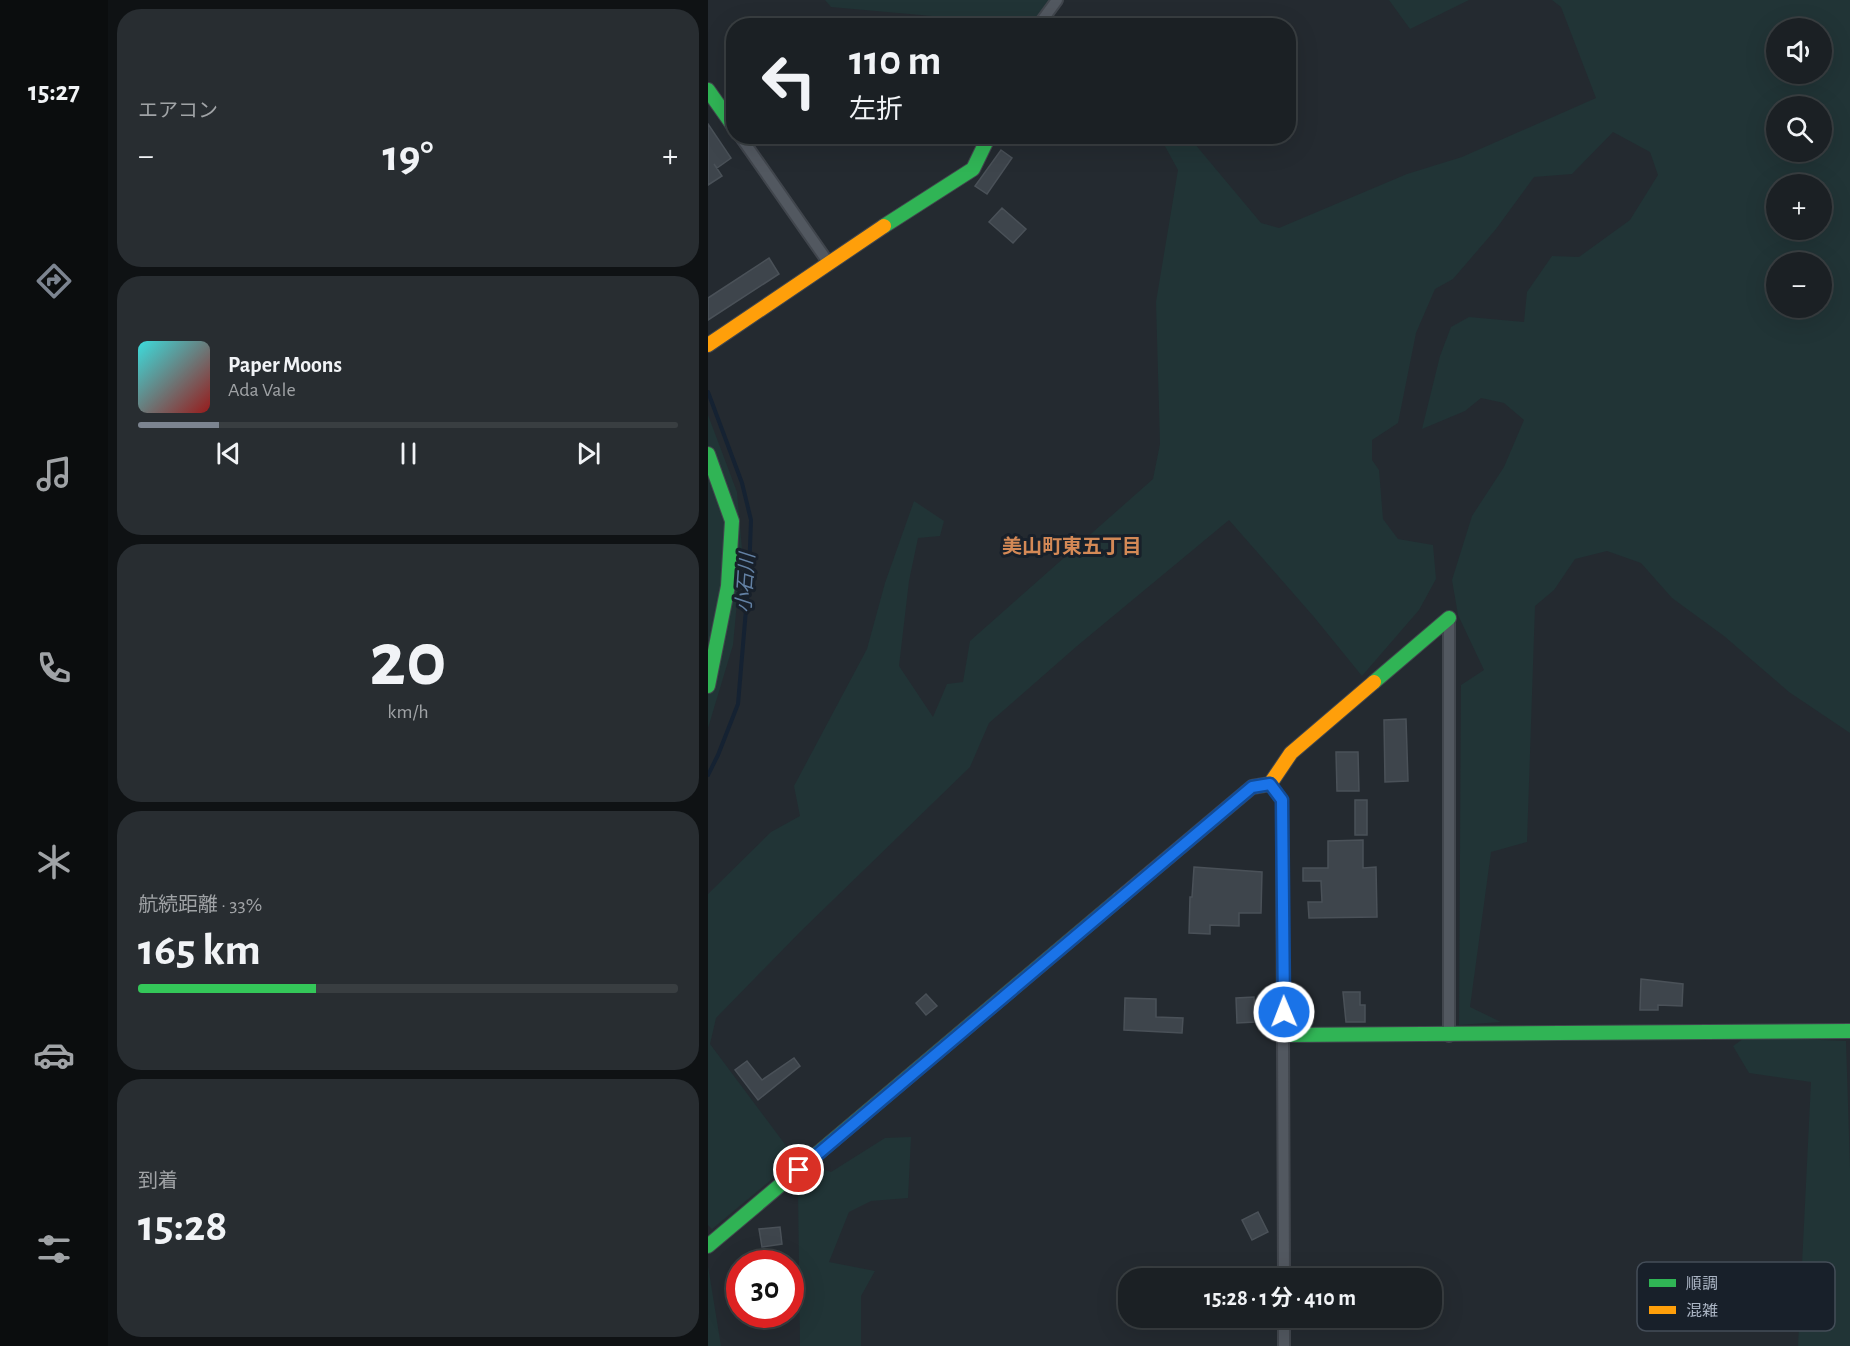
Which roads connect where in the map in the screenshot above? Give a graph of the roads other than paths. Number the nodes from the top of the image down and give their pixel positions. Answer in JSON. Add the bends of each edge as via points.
{"nodes":[{"id":1,"x":1057,"y":0,"type":"edge"},
{"id":2,"x":1044,"y":18,"type":"edge"},
{"id":3,"x":708,"y":90,"type":"edge"},
{"id":4,"x":726,"y":116,"type":"edge"},
{"id":5,"x":746,"y":144,"type":"edge"},
{"id":6,"x":984,"y":144,"type":"edge"},
{"id":7,"x":828,"y":262,"type":"junction"},
{"id":8,"x":708,"y":345,"type":"edge"},
{"id":9,"x":708,"y":454,"type":"edge"},
{"id":10,"x":1449,"y":618,"type":"joint"},
{"id":11,"x":708,"y":686,"type":"edge"},
{"id":12,"x":1270,"y":784,"type":"junction"},
{"id":13,"x":1850,"y":1031,"type":"edge"},
{"id":14,"x":1284,"y":1035,"type":"junction"},
{"id":15,"x":1449,"y":1036,"type":"junction"},
{"id":16,"x":708,"y":1246,"type":"edge"},
{"id":17,"x":1284,"y":1268,"type":"edge"},
{"id":18,"x":1284,"y":1328,"type":"edge"},
{"id":19,"x":1284,"y":1346,"type":"edge"}],
"edges":[{"from":1,"to":2,"type":"street"},
{"from":3,"to":4,"type":"street"},
{"from":5,"to":7,"type":"street"},
{"from":6,"to":7,"type":"street","via":[[973,169]]},
{"from":7,"to":8,"type":"street"},
{"from":9,"to":11,"type":"street","via":[[732,521],[728,586]]},
{"from":10,"to":12,"type":"street","via":[[1291,753]]},
{"from":10,"to":15,"type":"street"},
{"from":12,"to":14,"type":"street","via":[[1282,800]]},
{"from":12,"to":16,"type":"street","via":[[1252,787]]},
{"from":13,"to":15,"type":"street"},
{"from":14,"to":15,"type":"street"},
{"from":14,"to":17,"type":"street"},
{"from":18,"to":19,"type":"street"}]}
